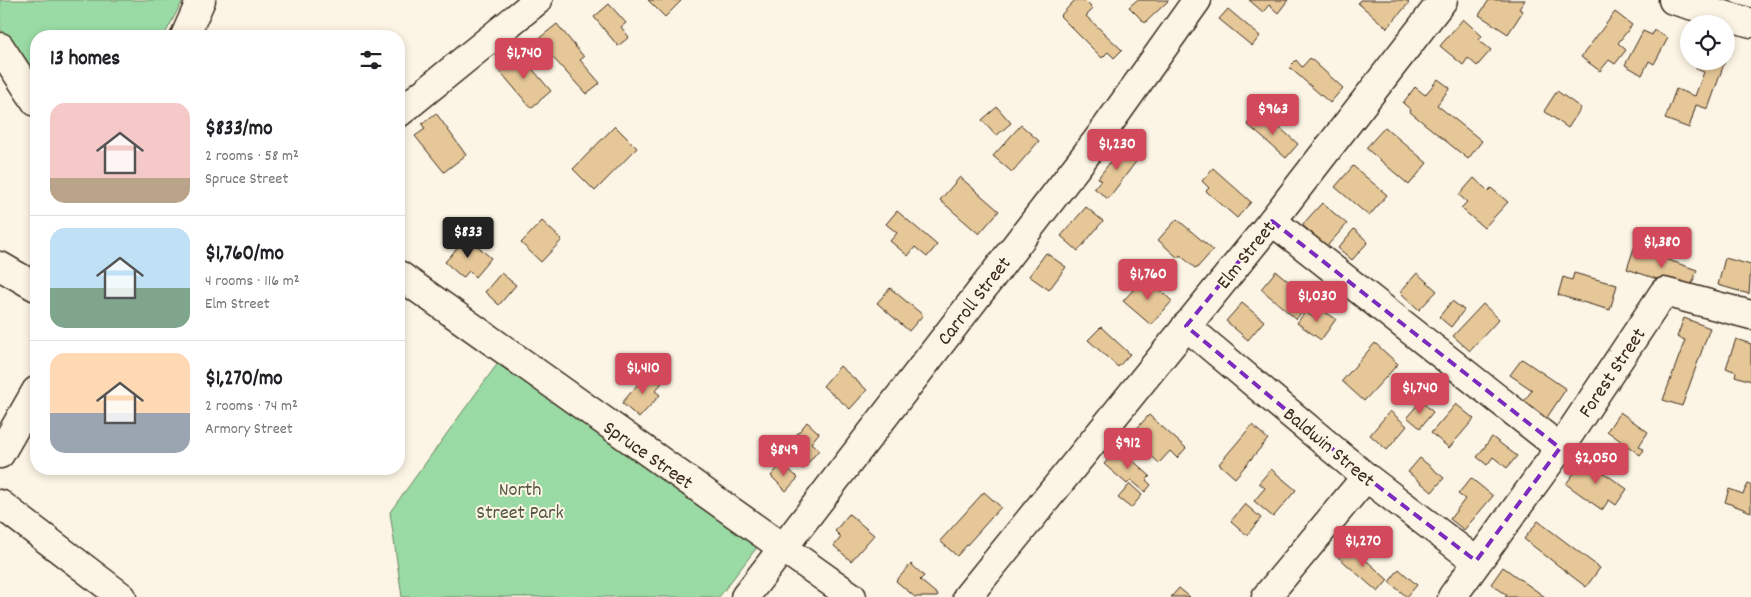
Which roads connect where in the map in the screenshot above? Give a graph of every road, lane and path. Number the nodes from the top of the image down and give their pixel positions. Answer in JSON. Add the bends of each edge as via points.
{"nodes":[{"id":1,"x":201,"y":0,"type":"edge"},
{"id":2,"x":538,"y":0,"type":"edge"},
{"id":3,"x":1197,"y":0,"type":"edge"},
{"id":4,"x":1443,"y":0,"type":"edge"},
{"id":5,"x":1673,"y":0,"type":"edge"},
{"id":6,"x":1751,"y":23,"type":"edge"},
{"id":7,"x":188,"y":30,"type":"edge"},
{"id":8,"x":0,"y":46,"type":"edge"},
{"id":9,"x":30,"y":89,"type":"edge"},
{"id":10,"x":405,"y":108,"type":"edge"},
{"id":11,"x":1272,"y":221,"type":"junction"},
{"id":12,"x":0,"y":266,"type":"edge"},
{"id":13,"x":405,"y":279,"type":"edge"},
{"id":14,"x":30,"y":284,"type":"edge"},
{"id":15,"x":1751,"y":315,"type":"edge"},
{"id":16,"x":1186,"y":326,"type":"junction"},
{"id":17,"x":30,"y":402,"type":"edge"},
{"id":18,"x":1560,"y":448,"type":"junction"},
{"id":19,"x":0,"y":454,"type":"edge"},
{"id":20,"x":1366,"y":476,"type":"junction"},
{"id":21,"x":0,"y":504,"type":"edge"},
{"id":22,"x":783,"y":548,"type":"junction"},
{"id":23,"x":1476,"y":561,"type":"junction"},
{"id":24,"x":122,"y":597,"type":"edge"},
{"id":25,"x":745,"y":597,"type":"edge"},
{"id":26,"x":852,"y":597,"type":"edge"},
{"id":27,"x":967,"y":597,"type":"edge"},
{"id":28,"x":1266,"y":597,"type":"edge"},
{"id":29,"x":1452,"y":597,"type":"edge"}],
"edges":[{"from":1,"to":7,"type":"street"},
{"from":2,"to":10,"type":"street"},
{"from":3,"to":22,"type":"street","name":"Carroll Street","via":[[1098,139]]},
{"from":4,"to":11,"type":"street","name":"Elm Street"},
{"from":5,"to":6,"type":"street"},
{"from":8,"to":9,"type":"street"},
{"from":11,"to":16,"type":"street","name":"Elm Street"},
{"from":11,"to":18,"type":"street"},
{"from":12,"to":14,"type":"street"},
{"from":13,"to":22,"type":"street","name":"Spruce Street"},
{"from":15,"to":18,"type":"street","name":"Forest Street","via":[[1664,292]]},
{"from":16,"to":20,"type":"street","name":"Baldwin Street"},
{"from":16,"to":27,"type":"street","name":"Elm Street"},
{"from":17,"to":19,"type":"street"},
{"from":18,"to":23,"type":"street","name":"Forest Street"},
{"from":20,"to":23,"type":"street","name":"Baldwin Street"},
{"from":20,"to":28,"type":"street"},
{"from":21,"to":24,"type":"street"},
{"from":22,"to":25,"type":"street","name":"Carroll Street"},
{"from":22,"to":26,"type":"street","name":"Spruce Street"},
{"from":23,"to":29,"type":"street","name":"Forest Street"}]}
